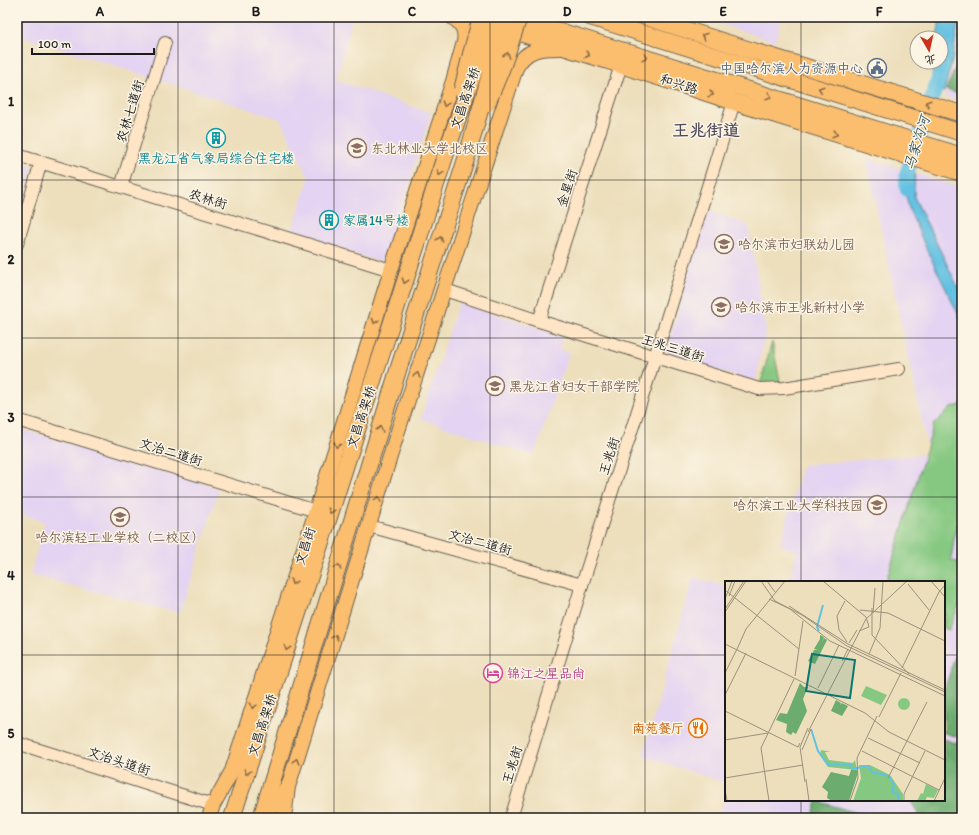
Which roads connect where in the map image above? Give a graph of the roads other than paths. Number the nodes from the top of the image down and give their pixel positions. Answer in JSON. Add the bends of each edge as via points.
{"nodes":[{"id":1,"x":452,"y":17,"type":"edge"},
{"id":2,"x":470,"y":17,"type":"edge"},
{"id":3,"x":480,"y":17,"type":"edge"},
{"id":4,"x":493,"y":17,"type":"edge"},
{"id":5,"x":509,"y":17,"type":"edge"},
{"id":6,"x":514,"y":17,"type":"edge"},
{"id":7,"x":520,"y":17,"type":"edge"},
{"id":8,"x":590,"y":17,"type":"edge"},
{"id":9,"x":596,"y":17,"type":"edge"},
{"id":10,"x":646,"y":17,"type":"edge"},
{"id":11,"x":614,"y":25,"type":"junction"},
{"id":12,"x":165,"y":43,"type":"dead end"},
{"id":13,"x":563,"y":48,"type":"junction"},
{"id":14,"x":750,"y":50,"type":"junction"},
{"id":15,"x":712,"y":54,"type":"junction"},
{"id":16,"x":622,"y":65,"type":"junction"},
{"id":17,"x":453,"y":81,"type":"junction"},
{"id":18,"x":507,"y":96,"type":"junction"},
{"id":19,"x":734,"y":102,"type":"junction"},
{"id":20,"x":958,"y":112,"type":"edge"},
{"id":21,"x":955,"y":131,"type":"edge"},
{"id":22,"x":446,"y":153,"type":"junction"},
{"id":23,"x":17,"y":154,"type":"edge"},
{"id":24,"x":467,"y":156,"type":"junction"},
{"id":25,"x":962,"y":156,"type":"edge"},
{"id":26,"x":940,"y":158,"type":"junction"},
{"id":27,"x":41,"y":162,"type":"junction"},
{"id":28,"x":962,"y":173,"type":"edge"},
{"id":29,"x":121,"y":187,"type":"junction"},
{"id":30,"x":17,"y":244,"type":"edge"},
{"id":31,"x":391,"y":270,"type":"junction"},
{"id":32,"x":445,"y":290,"type":"junction"},
{"id":33,"x":539,"y":320,"type":"junction"},
{"id":34,"x":655,"y":357,"type":"junction"},
{"id":35,"x":379,"y":362,"type":"junction"},
{"id":36,"x":399,"y":367,"type":"junction"},
{"id":37,"x":899,"y":369,"type":"dead end"},
{"id":38,"x":346,"y":415,"type":"junction"},
{"id":39,"x":17,"y":420,"type":"edge"},
{"id":40,"x":398,"y":431,"type":"junction"},
{"id":41,"x":316,"y":511,"type":"junction"},
{"id":42,"x":370,"y":526,"type":"junction"},
{"id":43,"x":582,"y":585,"type":"junction"},
{"id":44,"x":17,"y":743,"type":"edge"},
{"id":45,"x":232,"y":771,"type":"junction"},
{"id":46,"x":288,"y":787,"type":"junction"},
{"id":47,"x":211,"y":812,"type":"edge"},
{"id":48,"x":233,"y":815,"type":"edge"},
{"id":49,"x":262,"y":818,"type":"edge"},
{"id":50,"x":284,"y":818,"type":"edge"},
{"id":51,"x":510,"y":818,"type":"edge"}],
"edges":[{"from":1,"to":17,"type":"main road","name":"文昌街","via":[[458,21],[465,36]]},
{"from":2,"to":13,"type":"highway","name":"和兴路"},
{"from":3,"to":22,"type":"main road","bridge":true},
{"from":4,"to":22,"type":"highway","name":"文昌高架桥","bridge":true},
{"from":5,"to":24,"type":"highway","name":"文昌高架桥","bridge":true},
{"from":6,"to":26,"type":"highway","name":"和兴路","one_way":true,"via":[[892,134]]},
{"from":24,"to":7,"type":"main road","one_way":true,"bridge":true,"via":[[504,65]]},
{"from":8,"to":11,"type":"highway"},
{"from":9,"to":11,"type":"highway"},
{"from":14,"to":10,"type":"highway","one_way":true},
{"from":11,"to":15,"type":"highway"},
{"from":12,"to":29,"type":"street","name":"农林七道街"},
{"from":13,"to":16,"type":"highway","name":"和兴路","one_way":true},
{"from":13,"to":18,"type":"main road","via":[[537,49],[524,56],[516,68]]},
{"from":14,"to":15,"type":"highway"},
{"from":20,"to":14,"type":"highway","one_way":true},
{"from":21,"to":15,"type":"highway","one_way":true},
{"from":16,"to":19,"type":"highway","name":"和兴路","one_way":true},
{"from":16,"to":33,"type":"street","name":"金星街"},
{"from":17,"to":18,"type":"main road","via":[[465,68],[480,66],[498,73],[503,78]]},
{"from":17,"to":31,"type":"main road","name":"文昌街","one_way":true},
{"from":18,"to":32,"type":"main road"},
{"from":19,"to":26,"type":"highway","name":"和兴路","one_way":true,"via":[[888,150]]},
{"from":19,"to":34,"type":"street","name":"王兆街"},
{"from":22,"to":35,"type":"highway","name":"文昌高架桥","one_way":true,"bridge":true},
{"from":23,"to":27,"type":"street","name":"农林街"},
{"from":36,"to":24,"type":"highway","name":"文昌高架桥","one_way":true,"bridge":true},
{"from":25,"to":26,"type":"highway"},
{"from":26,"to":28,"type":"highway"},
{"from":27,"to":29,"type":"street","name":"农林街"},
{"from":27,"to":30,"type":"street"},
{"from":29,"to":31,"type":"street","name":"农林街"},
{"from":31,"to":38,"type":"main road","name":"文昌街","one_way":true},
{"from":32,"to":33,"type":"street","name":"王兆三道街"},
{"from":40,"to":32,"type":"main road","one_way":true},
{"from":33,"to":34,"type":"street","name":"王兆三道街"},
{"from":34,"to":37,"type":"street","name":"王兆三道街","via":[[759,389],[784,388]]},
{"from":34,"to":43,"type":"street","name":"王兆街"},
{"from":35,"to":38,"type":"main road"},
{"from":35,"to":48,"type":"highway","name":"文昌高架桥","one_way":true},
{"from":36,"to":40,"type":"main road"},
{"from":49,"to":36,"type":"highway","name":"文昌高架桥","one_way":true},
{"from":38,"to":41,"type":"main road","name":"文昌街","one_way":true},
{"from":39,"to":41,"type":"street","name":"文治二道街"},
{"from":42,"to":40,"type":"main road","one_way":true},
{"from":41,"to":45,"type":"main road","name":"文昌街","one_way":true},
{"from":42,"to":43,"type":"street","name":"文治二道街"},
{"from":46,"to":42,"type":"main road","one_way":true},
{"from":43,"to":51,"type":"street","name":"王兆街"},
{"from":44,"to":47,"type":"street","name":"文治头道街"},
{"from":45,"to":47,"type":"main road","name":"文昌街"},
{"from":45,"to":48,"type":"main road"},
{"from":46,"to":49,"type":"main road"},
{"from":46,"to":50,"type":"main road"}]}
